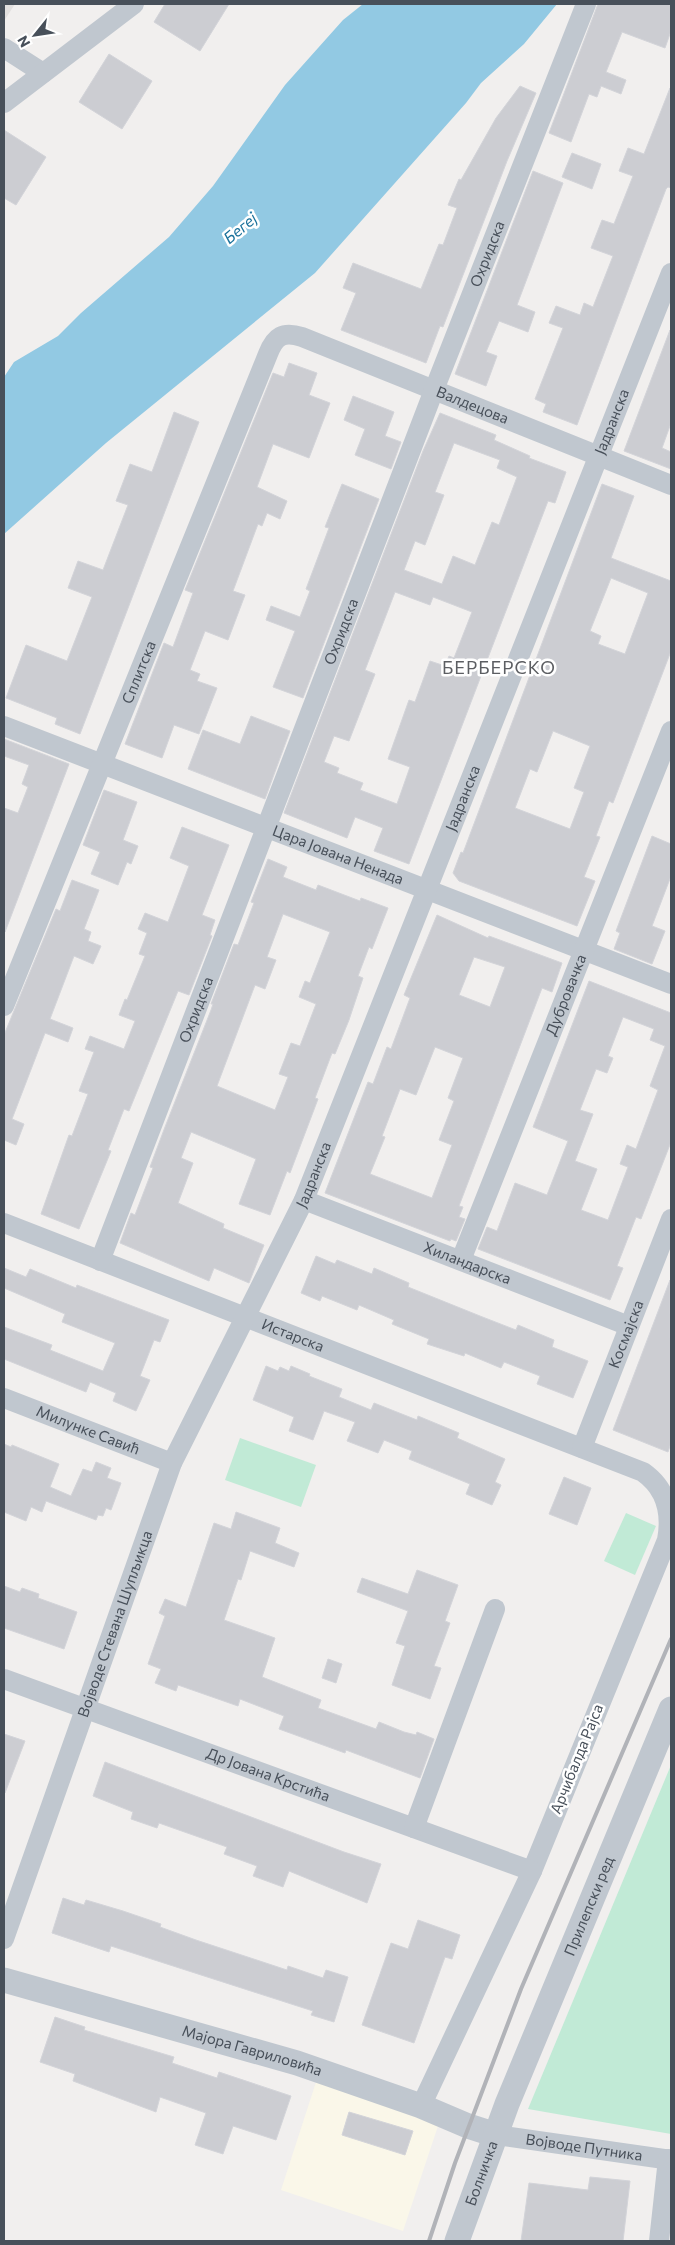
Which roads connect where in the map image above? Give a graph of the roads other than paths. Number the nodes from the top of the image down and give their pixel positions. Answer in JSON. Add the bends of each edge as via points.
{"nodes":[{"id":1,"x":134,"y":4,"type":"edge"},
{"id":2,"x":586,"y":4,"type":"edge"},
{"id":3,"x":4,"y":48,"type":"edge"},
{"id":4,"x":42,"y":73,"type":"junction"},
{"id":5,"x":4,"y":104,"type":"edge"},
{"id":6,"x":671,"y":273,"type":"edge"},
{"id":7,"x":274,"y":340,"type":"joint"},
{"id":8,"x":434,"y":390,"type":"junction"},
{"id":9,"x":598,"y":457,"type":"junction"},
{"id":10,"x":671,"y":485,"type":"edge"},
{"id":11,"x":4,"y":726,"type":"edge"},
{"id":12,"x":671,"y":731,"type":"edge"},
{"id":13,"x":102,"y":764,"type":"junction"},
{"id":14,"x":266,"y":827,"type":"junction"},
{"id":15,"x":427,"y":890,"type":"junction"},
{"id":16,"x":584,"y":950,"type":"junction"},
{"id":17,"x":671,"y":984,"type":"edge"},
{"id":18,"x":4,"y":1006,"type":"edge"},
{"id":19,"x":304,"y":1200,"type":"junction"},
{"id":20,"x":671,"y":1219,"type":"edge"},
{"id":21,"x":4,"y":1223,"type":"edge"},
{"id":22,"x":461,"y":1260,"type":"junction"},
{"id":23,"x":100,"y":1261,"type":"junction"},
{"id":24,"x":246,"y":1318,"type":"junction"},
{"id":25,"x":629,"y":1326,"type":"junction"},
{"id":26,"x":4,"y":1398,"type":"edge"},
{"id":27,"x":582,"y":1448,"type":"junction"},
{"id":28,"x":172,"y":1463,"type":"junction"},
{"id":29,"x":494,"y":1609,"type":"dead end"},
{"id":30,"x":4,"y":1679,"type":"edge"},
{"id":31,"x":85,"y":1709,"type":"junction"},
{"id":32,"x":671,"y":1709,"type":"edge"},
{"id":33,"x":414,"y":1828,"type":"junction"},
{"id":34,"x":532,"y":1871,"type":"junction"},
{"id":35,"x":4,"y":1939,"type":"edge"},
{"id":36,"x":4,"y":1980,"type":"edge"},
{"id":37,"x":507,"y":2104,"type":"joint"},
{"id":38,"x":421,"y":2106,"type":"junction"},
{"id":39,"x":496,"y":2135,"type":"junction"},
{"id":40,"x":670,"y":2159,"type":"edge"},
{"id":41,"x":457,"y":2241,"type":"edge"},
{"id":42,"x":659,"y":2241,"type":"edge"}],
"edges":[{"from":1,"to":4,"type":"street"},
{"from":2,"to":8,"type":"street","name":"Охридска"},
{"from":3,"to":4,"type":"street"},
{"from":4,"to":5,"type":"street"},
{"from":6,"to":9,"type":"street","name":"Јадранска"},
{"from":7,"to":8,"type":"street","name":"Валдецова","via":[[283,334],[302,337]]},
{"from":7,"to":13,"type":"street","name":"Сплитска"},
{"from":8,"to":9,"type":"street","name":"Валдецова"},
{"from":8,"to":14,"type":"street","name":"Охридска"},
{"from":9,"to":10,"type":"street","name":"Валдецова"},
{"from":9,"to":15,"type":"street","name":"Јадранска"},
{"from":11,"to":13,"type":"street","name":"Цара Јована Ненада"},
{"from":12,"to":16,"type":"street","name":"Дубровачка"},
{"from":13,"to":14,"type":"street","name":"Цара Јована Ненада"},
{"from":13,"to":18,"type":"street","name":"Сплитска"},
{"from":14,"to":15,"type":"street","name":"Цара Јована Ненада"},
{"from":14,"to":23,"type":"street","name":"Охридска"},
{"from":15,"to":16,"type":"street","name":"Цара Јована Ненада"},
{"from":15,"to":19,"type":"street","name":"Јадранска"},
{"from":16,"to":17,"type":"street","name":"Цара Јована Ненада"},
{"from":16,"to":22,"type":"street","name":"Дубровачка"},
{"from":19,"to":22,"type":"street","name":"Хиландарска"},
{"from":19,"to":24,"type":"street","name":"Јадранска"},
{"from":20,"to":25,"type":"street","name":"Космајска"},
{"from":21,"to":23,"type":"street","name":"Истарска"},
{"from":22,"to":25,"type":"street","name":"Хиландарска"},
{"from":23,"to":24,"type":"street","name":"Истарска"},
{"from":24,"to":27,"type":"street","name":"Истарска"},
{"from":24,"to":28,"type":"street","name":"Војводе Стевана Шупљикца"},
{"from":25,"to":27,"type":"street","name":"Космајска"},
{"from":26,"to":28,"type":"street","name":"Милунке Савић"},
{"from":27,"to":34,"type":"street","name":"Арчибалда Рајса","via":[[654,1479],[666,1501],[669,1527],[667,1540]]},
{"from":28,"to":31,"type":"street","name":"Војводе Стевана Шупљикца"},
{"from":29,"to":33,"type":"street"},
{"from":30,"to":31,"type":"street","name":"Др Јована Крстића"},
{"from":31,"to":33,"type":"street","name":"Др Јована Крстића"},
{"from":31,"to":35,"type":"street","name":"Војводе Стевана Шупљикца"},
{"from":32,"to":37,"type":"street","name":"Прилепски ред"},
{"from":33,"to":34,"type":"street","name":"Др Јована Крстића"},
{"from":34,"to":38,"type":"street","name":"Арчибалда Рајса"},
{"from":36,"to":38,"type":"street","name":"Мајора Гавриловића","via":[[297,2063]]},
{"from":37,"to":39,"type":"street","name":"Болничка"},
{"from":38,"to":39,"type":"street","name":"Мајора Гавриловића"},
{"from":39,"to":40,"type":"street","name":"Војводе Путника"},
{"from":39,"to":41,"type":"street","name":"Болничка"},
{"from":40,"to":42,"type":"street"}]}
